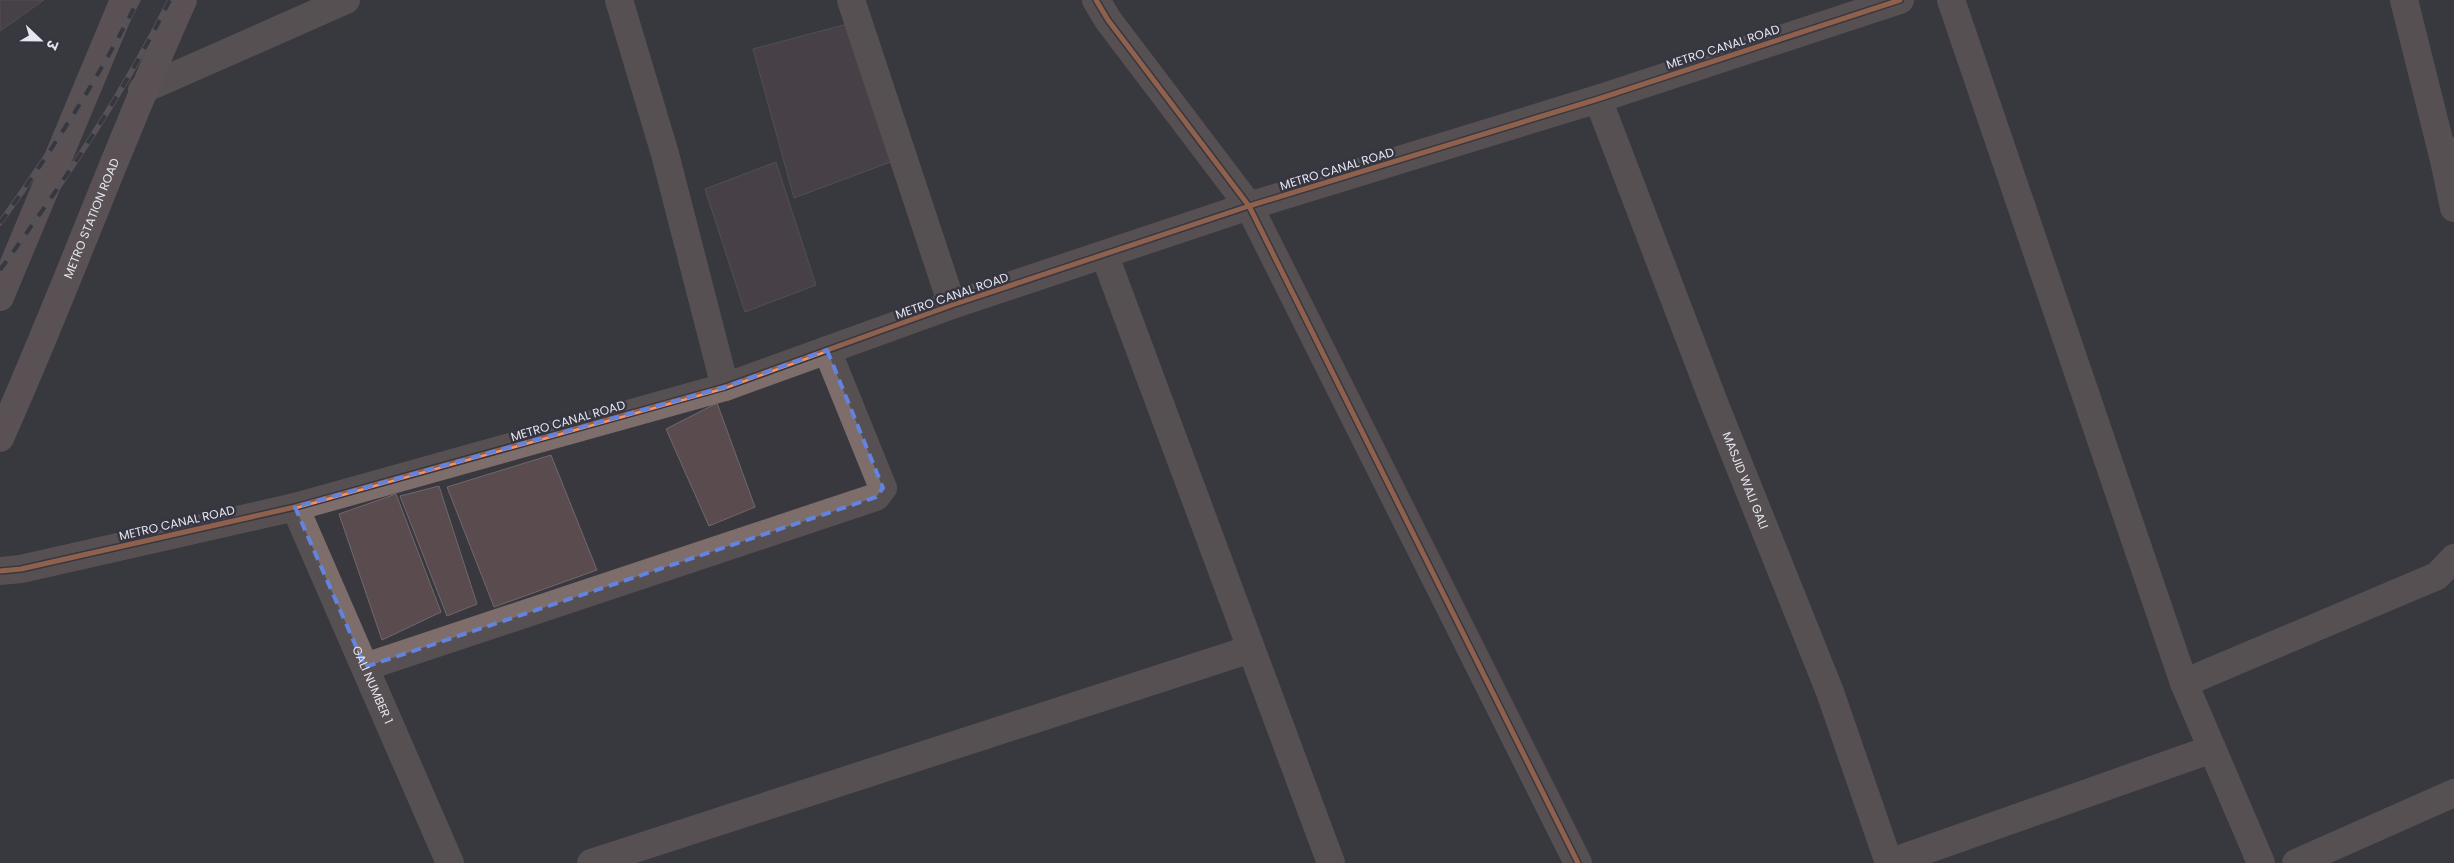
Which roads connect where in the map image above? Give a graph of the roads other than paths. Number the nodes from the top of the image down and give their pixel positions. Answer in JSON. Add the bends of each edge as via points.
{"nodes":[{"id":1,"x":124,"y":0,"type":"edge"},
{"id":2,"x":183,"y":0,"type":"edge"},
{"id":3,"x":346,"y":0,"type":"edge"},
{"id":4,"x":619,"y":0,"type":"edge"},
{"id":5,"x":851,"y":0,"type":"edge"},
{"id":6,"x":1096,"y":0,"type":"edge"},
{"id":7,"x":1900,"y":0,"type":"edge"},
{"id":8,"x":1951,"y":0,"type":"edge"},
{"id":9,"x":2404,"y":0,"type":"edge"},
{"id":10,"x":142,"y":90,"type":"junction"},
{"id":11,"x":1598,"y":98,"type":"junction"},
{"id":12,"x":2449,"y":156,"type":"edge"},
{"id":13,"x":1250,"y":206,"type":"junction"},
{"id":14,"x":2454,"y":208,"type":"edge"},
{"id":15,"x":1105,"y":256,"type":"junction"},
{"id":16,"x":0,"y":297,"type":"edge"},
{"id":17,"x":952,"y":305,"type":"junction"},
{"id":18,"x":827,"y":350,"type":"junction"},
{"id":19,"x":725,"y":387,"type":"junction"},
{"id":20,"x":0,"y":438,"type":"edge"},
{"id":21,"x":295,"y":507,"type":"junction"},
{"id":22,"x":2454,"y":558,"type":"edge"},
{"id":23,"x":0,"y":570,"type":"edge"},
{"id":24,"x":1251,"y":649,"type":"junction"},
{"id":25,"x":365,"y":667,"type":"junction"},
{"id":26,"x":2184,"y":683,"type":"junction"},
{"id":27,"x":2212,"y":749,"type":"junction"},
{"id":28,"x":2454,"y":793,"type":"edge"},
{"id":29,"x":450,"y":863,"type":"edge"},
{"id":30,"x":590,"y":863,"type":"edge"},
{"id":31,"x":1331,"y":863,"type":"edge"},
{"id":32,"x":1578,"y":863,"type":"edge"},
{"id":33,"x":1889,"y":863,"type":"edge"},
{"id":34,"x":2262,"y":863,"type":"edge"},
{"id":35,"x":2296,"y":863,"type":"edge"}],
"edges":[{"from":1,"to":16,"type":"street"},
{"from":2,"to":10,"type":"street","name":"METRO STATION ROAD"},
{"from":3,"to":10,"type":"street"},
{"from":4,"to":19,"type":"street","via":[[665,154]]},
{"from":5,"to":17,"type":"street"},
{"from":6,"to":13,"type":"street"},
{"from":7,"to":11,"type":"street","name":"METRO CANAL ROAD"},
{"from":8,"to":26,"type":"street"},
{"from":9,"to":12,"type":"street"},
{"from":10,"to":20,"type":"street","name":"METRO STATION ROAD"},
{"from":11,"to":13,"type":"street","name":"METRO CANAL ROAD"},
{"from":11,"to":33,"type":"street","name":"MASJID WALI GALI","via":[[1715,405],[1830,692]]},
{"from":12,"to":14,"type":"street"},
{"from":13,"to":15,"type":"street","name":"METRO CANAL ROAD"},
{"from":13,"to":32,"type":"street"},
{"from":15,"to":17,"type":"street","name":"METRO CANAL ROAD"},
{"from":15,"to":24,"type":"street"},
{"from":17,"to":18,"type":"street","name":"METRO CANAL ROAD"},
{"from":18,"to":19,"type":"street","name":"METRO CANAL ROAD"},
{"from":18,"to":25,"type":"street","via":[[883,488],[876,497]]},
{"from":19,"to":21,"type":"street","name":"METRO CANAL ROAD"},
{"from":21,"to":23,"type":"street","name":"METRO CANAL ROAD","via":[[21,569]]},
{"from":21,"to":25,"type":"street","name":"GALI NUMBER 1"},
{"from":22,"to":26,"type":"street","via":[[2436,576]]},
{"from":24,"to":30,"type":"street"},
{"from":24,"to":31,"type":"street"},
{"from":25,"to":29,"type":"street","name":"GALI NUMBER 1"},
{"from":26,"to":27,"type":"street"},
{"from":27,"to":33,"type":"street"},
{"from":27,"to":34,"type":"street"},
{"from":28,"to":35,"type":"street"}]}
